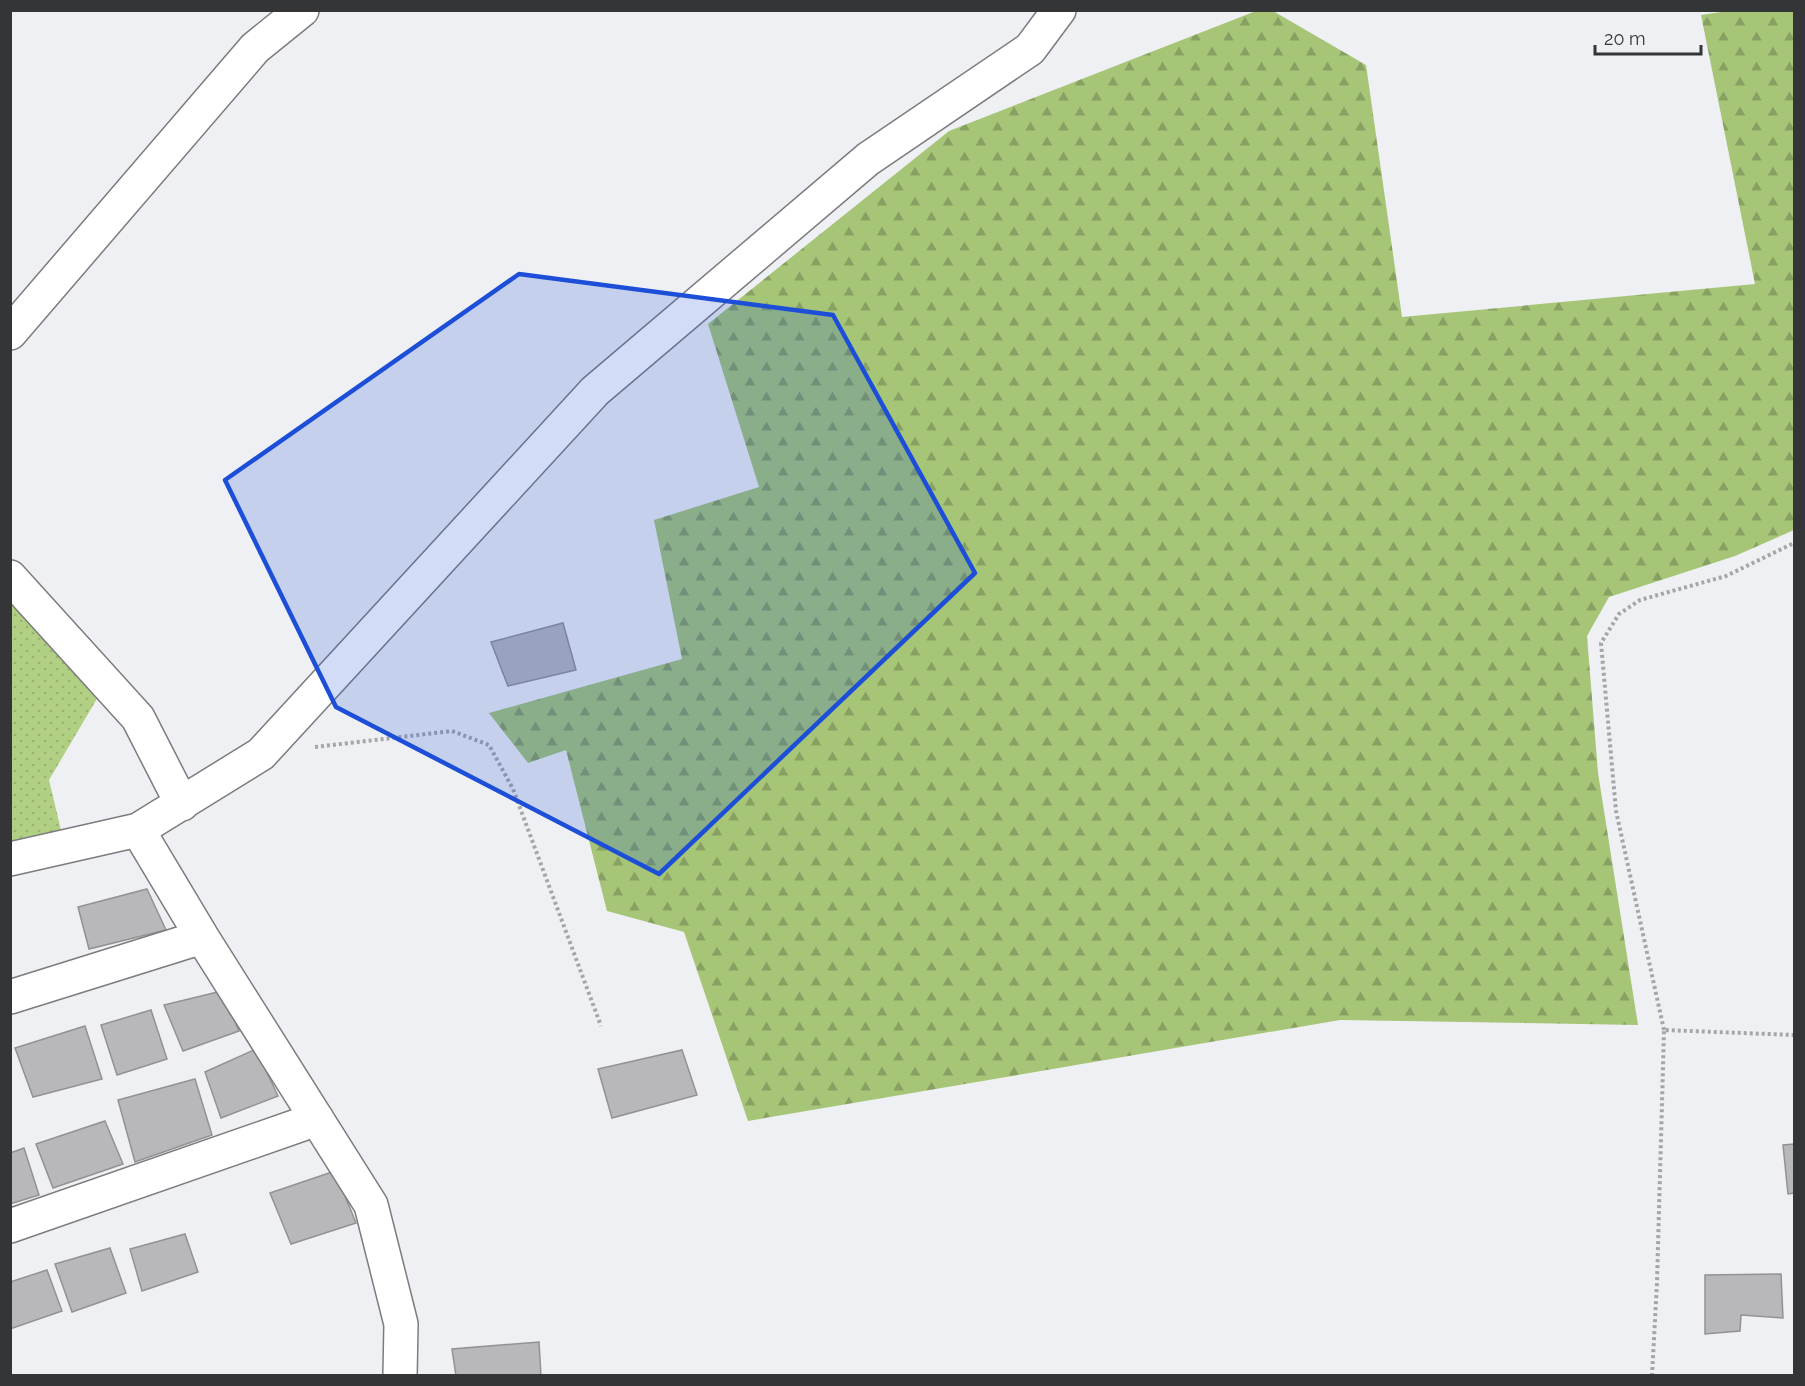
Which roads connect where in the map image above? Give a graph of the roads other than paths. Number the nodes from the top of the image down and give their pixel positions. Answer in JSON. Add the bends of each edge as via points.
{"nodes":[{"id":1,"x":302,"y":10,"type":"edge"},
{"id":2,"x":1059,"y":10,"type":"edge"},
{"id":3,"x":10,"y":333,"type":"edge"},
{"id":4,"x":10,"y":577,"type":"edge"},
{"id":5,"x":183,"y":804,"type":"junction"},
{"id":6,"x":138,"y":830,"type":"junction"},
{"id":7,"x":10,"y":859,"type":"edge"},
{"id":8,"x":202,"y":937,"type":"junction"},
{"id":9,"x":10,"y":997,"type":"edge"},
{"id":10,"x":317,"y":1119,"type":"junction"},
{"id":11,"x":10,"y":1226,"type":"edge"},
{"id":12,"x":400,"y":1376,"type":"edge"}],
"edges":[{"from":1,"to":3,"type":"street","via":[[255,48]]},
{"from":2,"to":5,"type":"street","via":[[1030,49],[868,159],[595,391],[261,754]]},
{"from":4,"to":5,"type":"street","via":[[138,718]]},
{"from":5,"to":6,"type":"street"},
{"from":6,"to":7,"type":"street"},
{"from":6,"to":8,"type":"street"},
{"from":8,"to":9,"type":"street"},
{"from":8,"to":10,"type":"street"},
{"from":10,"to":11,"type":"street"},
{"from":10,"to":12,"type":"street","via":[[371,1205],[401,1324]]}]}
